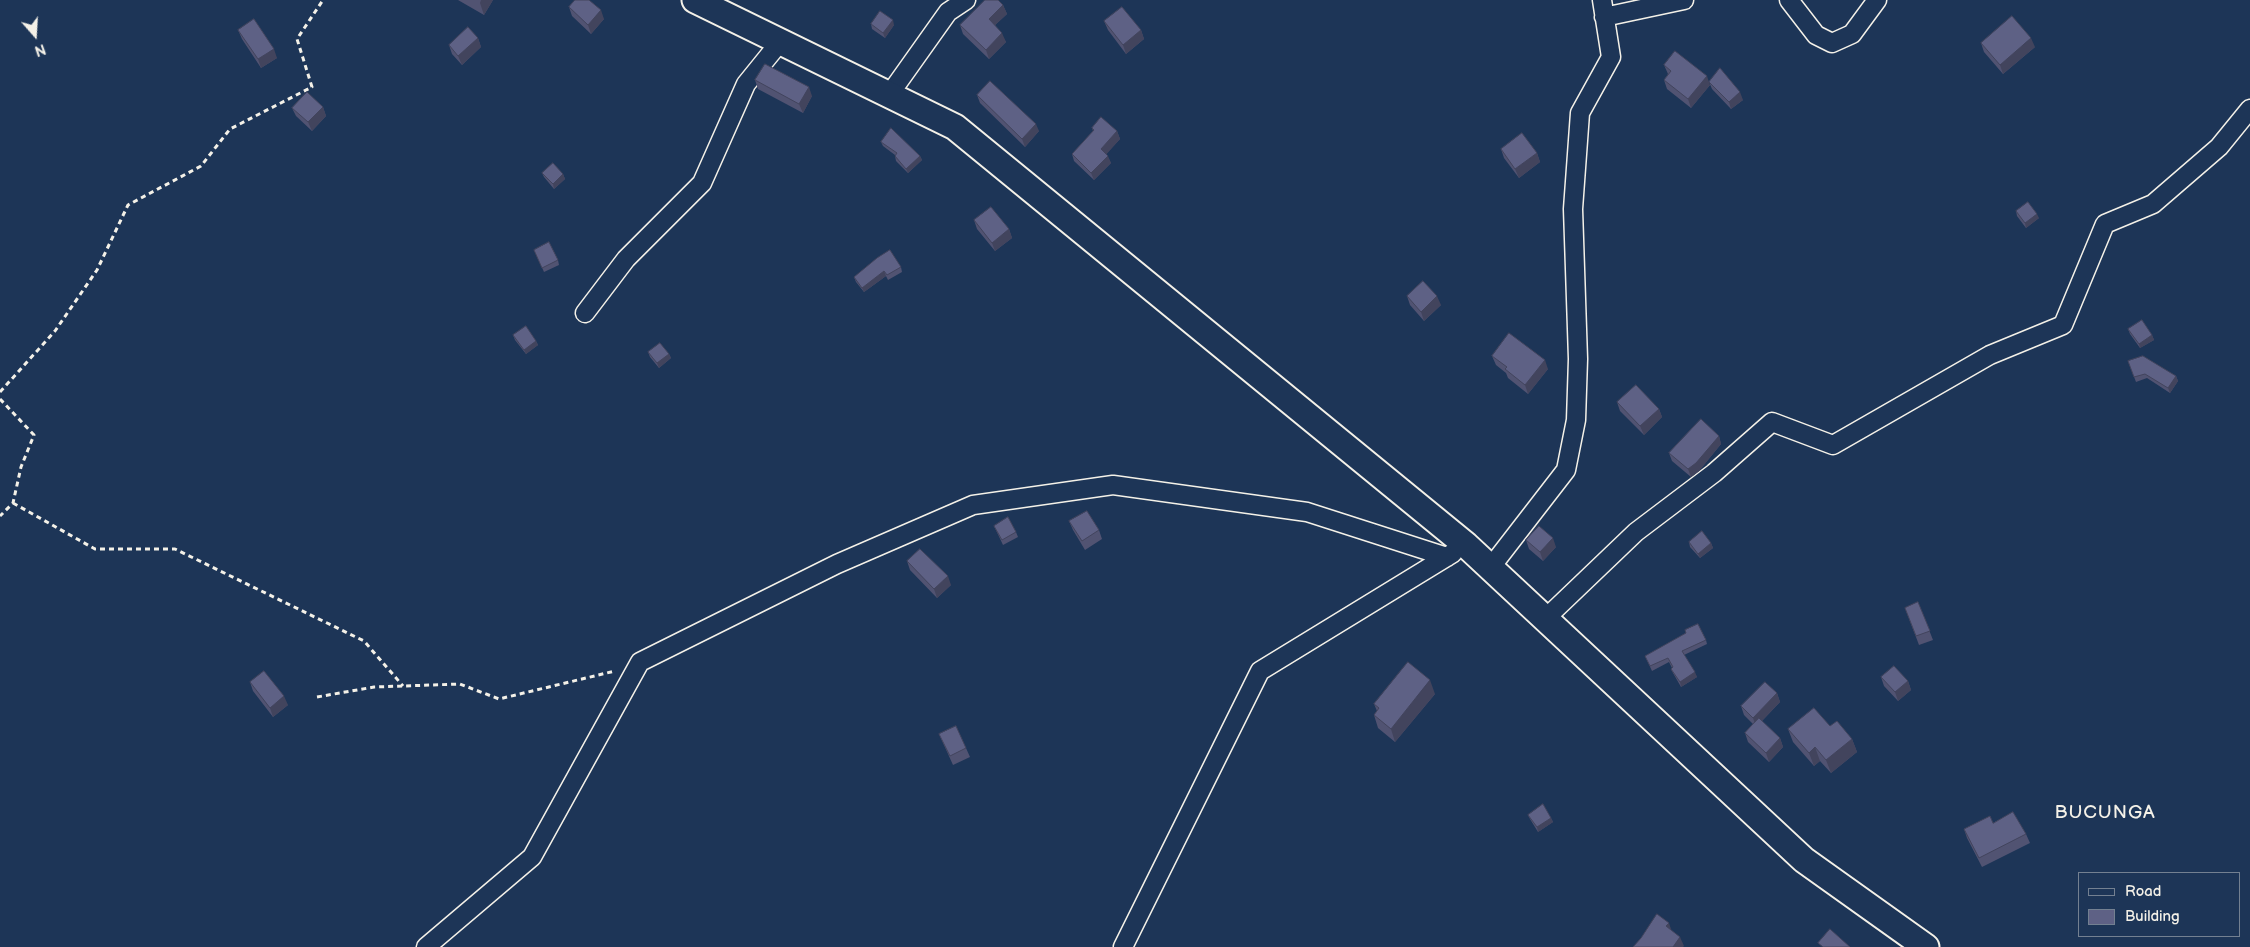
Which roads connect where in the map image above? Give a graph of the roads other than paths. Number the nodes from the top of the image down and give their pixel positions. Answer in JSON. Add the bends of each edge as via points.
{"nodes":[{"id":1,"x":695,"y":0,"type":"edge"},
{"id":2,"x":966,"y":0,"type":"edge"},
{"id":3,"x":1684,"y":0,"type":"edge"},
{"id":4,"x":1789,"y":0,"type":"edge"},
{"id":5,"x":1877,"y":0,"type":"edge"},
{"id":6,"x":1603,"y":9,"type":"edge"},
{"id":7,"x":780,"y":42,"type":"junction"},
{"id":8,"x":889,"y":95,"type":"junction"},
{"id":9,"x":2250,"y":109,"type":"edge"},
{"id":10,"x":585,"y":313,"type":"dead end"},
{"id":11,"x":1456,"y":551,"type":"junction"},
{"id":12,"x":1491,"y":567,"type":"junction"},
{"id":13,"x":1545,"y":619,"type":"junction"},
{"id":14,"x":426,"y":947,"type":"edge"},
{"id":15,"x":1123,"y":947,"type":"edge"},
{"id":16,"x":1926,"y":947,"type":"edge"}],
"edges":[{"from":1,"to":7,"type":"street"},
{"from":2,"to":8,"type":"street","via":[[948,12]]},
{"from":3,"to":6,"type":"street"},
{"from":4,"to":5,"type":"street","via":[[1816,35],[1832,43],[1852,34]]},
{"from":6,"to":12,"type":"street","via":[[1611,56],[1580,113],[1573,209],[1578,360],[1576,420],[1566,470]]},
{"from":7,"to":8,"type":"street"},
{"from":7,"to":10,"type":"street","via":[[746,84],[702,183],[626,259]]},
{"from":8,"to":11,"type":"street","via":[[955,127]]},
{"from":9,"to":13,"type":"street","via":[[2219,147],[2153,204],[2105,224],[2063,325],[1990,355],[1833,445],[1772,422],[1714,473],[1636,532]]},
{"from":11,"to":12,"type":"street"},
{"from":11,"to":14,"type":"street","via":[[1307,512],[1113,484],[973,504],[836,564],[640,662],[532,857]]},
{"from":11,"to":15,"type":"street","via":[[1260,671]]},
{"from":12,"to":13,"type":"street"},
{"from":13,"to":16,"type":"street","via":[[1804,860]]}]}
